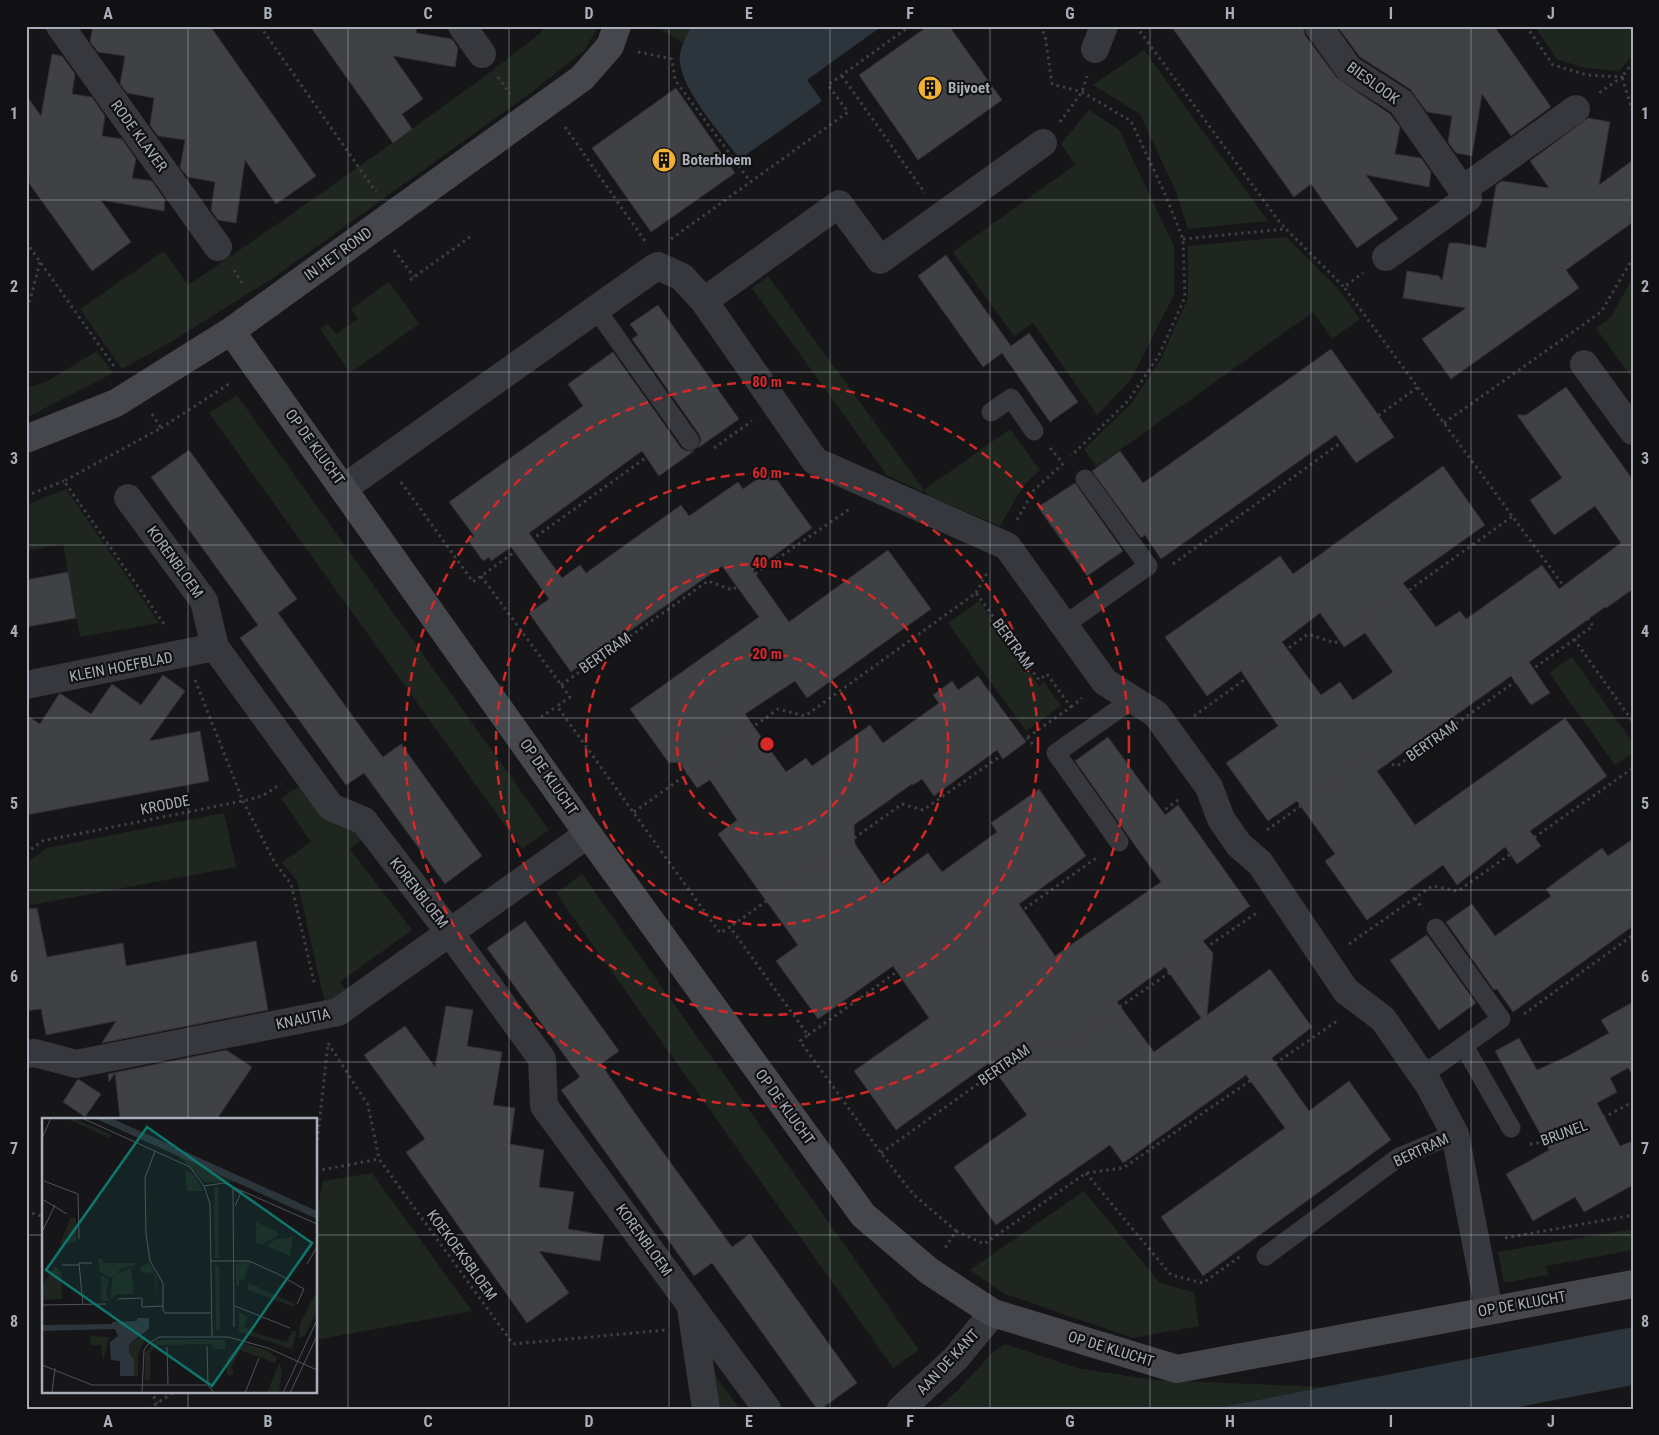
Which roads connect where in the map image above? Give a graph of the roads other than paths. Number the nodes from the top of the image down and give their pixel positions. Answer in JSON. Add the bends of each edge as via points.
{"nodes":[{"id":1,"x":60,"y":26,"type":"edge"},
{"id":2,"x":462,"y":26,"type":"edge"},
{"id":3,"x":1318,"y":26,"type":"edge"},
{"id":4,"x":613,"y":36,"type":"edge"},
{"id":5,"x":482,"y":54,"type":"road end"},
{"id":6,"x":1576,"y":109,"type":"road end"},
{"id":7,"x":1043,"y":143,"type":"road end"},
{"id":8,"x":1462,"y":190,"type":"junction"},
{"id":9,"x":218,"y":247,"type":"road end"},
{"id":10,"x":1386,"y":257,"type":"road end"},
{"id":11,"x":704,"y":301,"type":"junction"},
{"id":12,"x":596,"y":309,"type":"junction"},
{"id":13,"x":231,"y":331,"type":"junction"},
{"id":14,"x":1584,"y":364,"type":"dead end"},
{"id":15,"x":991,"y":412,"type":"dead end"},
{"id":16,"x":1034,"y":431,"type":"dead end"},
{"id":17,"x":1633,"y":431,"type":"edge"},
{"id":18,"x":687,"y":436,"type":"road end"},
{"id":19,"x":26,"y":439,"type":"edge"},
{"id":20,"x":1085,"y":478,"type":"dead end"},
{"id":21,"x":344,"y":488,"type":"junction"},
{"id":22,"x":128,"y":498,"type":"dead end"},
{"id":23,"x":1063,"y":626,"type":"junction"},
{"id":24,"x":215,"y":647,"type":"junction"},
{"id":25,"x":26,"y":685,"type":"edge"},
{"id":26,"x":1133,"y":699,"type":"junction"},
{"id":27,"x":588,"y":834,"type":"junction"},
{"id":28,"x":1119,"y":842,"type":"road end"},
{"id":29,"x":1436,"y":928,"type":"dead end"},
{"id":30,"x":450,"y":932,"type":"junction"},
{"id":31,"x":1464,"y":1046,"type":"junction"},
{"id":32,"x":26,"y":1054,"type":"edge"},
{"id":33,"x":1423,"y":1075,"type":"junction"},
{"id":34,"x":1511,"y":1128,"type":"dead end"},
{"id":35,"x":1455,"y":1134,"type":"junction"},
{"id":36,"x":1266,"y":1256,"type":"dead end"},
{"id":37,"x":1633,"y":1284,"type":"edge"},
{"id":38,"x":1489,"y":1310,"type":"junction"},
{"id":39,"x":993,"y":1313,"type":"junction"},
{"id":40,"x":693,"y":1316,"type":"junction"},
{"id":41,"x":706,"y":1409,"type":"edge"},
{"id":42,"x":767,"y":1409,"type":"edge"},
{"id":43,"x":901,"y":1409,"type":"edge"}],
"edges":[{"from":1,"to":9,"type":"street","name":"RODE KLAVER"},
{"from":2,"to":5,"type":"street"},
{"from":3,"to":8,"type":"street","name":"BIESLOOK","via":[[1349,69],[1401,102]]},
{"from":4,"to":13,"type":"street","name":"IN HET ROND","via":[[582,78]]},
{"from":6,"to":8,"type":"street"},
{"from":7,"to":11,"type":"street","via":[[880,260],[839,204]]},
{"from":8,"to":10,"type":"street","via":[[1468,198]]},
{"from":11,"to":12,"type":"street","via":[[682,277],[658,266]]},
{"from":11,"to":23,"type":"street","name":"BERTRAM","via":[[815,461],[1007,546]]},
{"from":12,"to":18,"type":"lane"},
{"from":12,"to":21,"type":"street"},
{"from":13,"to":19,"type":"street","name":"IN HET ROND","via":[[116,403]]},
{"from":13,"to":21,"type":"street","name":"OP DE KLUCHT"},
{"from":14,"to":17,"type":"street"},
{"from":15,"to":16,"type":"lane","via":[[1011,398]]},
{"from":20,"to":23,"type":"lane","via":[[1148,566]]},
{"from":21,"to":27,"type":"street","name":"OP DE KLUCHT"},
{"from":22,"to":24,"type":"street","name":"KORENBLOEM","via":[[204,601]]},
{"from":23,"to":26,"type":"street","name":"BERTRAM","via":[[1105,682]]},
{"from":24,"to":25,"type":"street","name":"KLEIN HOEFBLAD"},
{"from":24,"to":30,"type":"street","name":"KORENBLOEM","via":[[331,806],[364,821]]},
{"from":26,"to":28,"type":"lane","via":[[1056,753]]},
{"from":26,"to":33,"type":"street","name":"BERTRAM","via":[[1156,714],[1210,787],[1221,819],[1242,848],[1260,863],[1346,991],[1383,1019]]},
{"from":27,"to":30,"type":"street","name":"KNAUTIA"},
{"from":27,"to":39,"type":"street","name":"OP DE KLUCHT","via":[[863,1214],[929,1271]]},
{"from":29,"to":31,"type":"lane","via":[[1501,1019]]},
{"from":30,"to":32,"type":"street","name":"KNAUTIA","via":[[338,1012],[76,1064],[35,1052]]},
{"from":30,"to":40,"type":"street","name":"KORENBLOEM","via":[[542,1058],[544,1106]]},
{"from":31,"to":33,"type":"lane"},
{"from":31,"to":34,"type":"lane"},
{"from":33,"to":35,"type":"street","name":"BERTRAM"},
{"from":35,"to":36,"type":"lane","name":"BERTRAM","via":[[1399,1157]]},
{"from":35,"to":38,"type":"street","name":"BERTRAM"},
{"from":37,"to":38,"type":"street","name":"OP DE KLUCHT"},
{"from":38,"to":39,"type":"street","name":"OP DE KLUCHT","via":[[1177,1370]]},
{"from":39,"to":43,"type":"street","name":"AAN DE KANT","via":[[955,1359]]},
{"from":40,"to":41,"type":"street","name":"KORENBLOEM"},
{"from":40,"to":42,"type":"street","name":"KORENBLOEM"}]}
